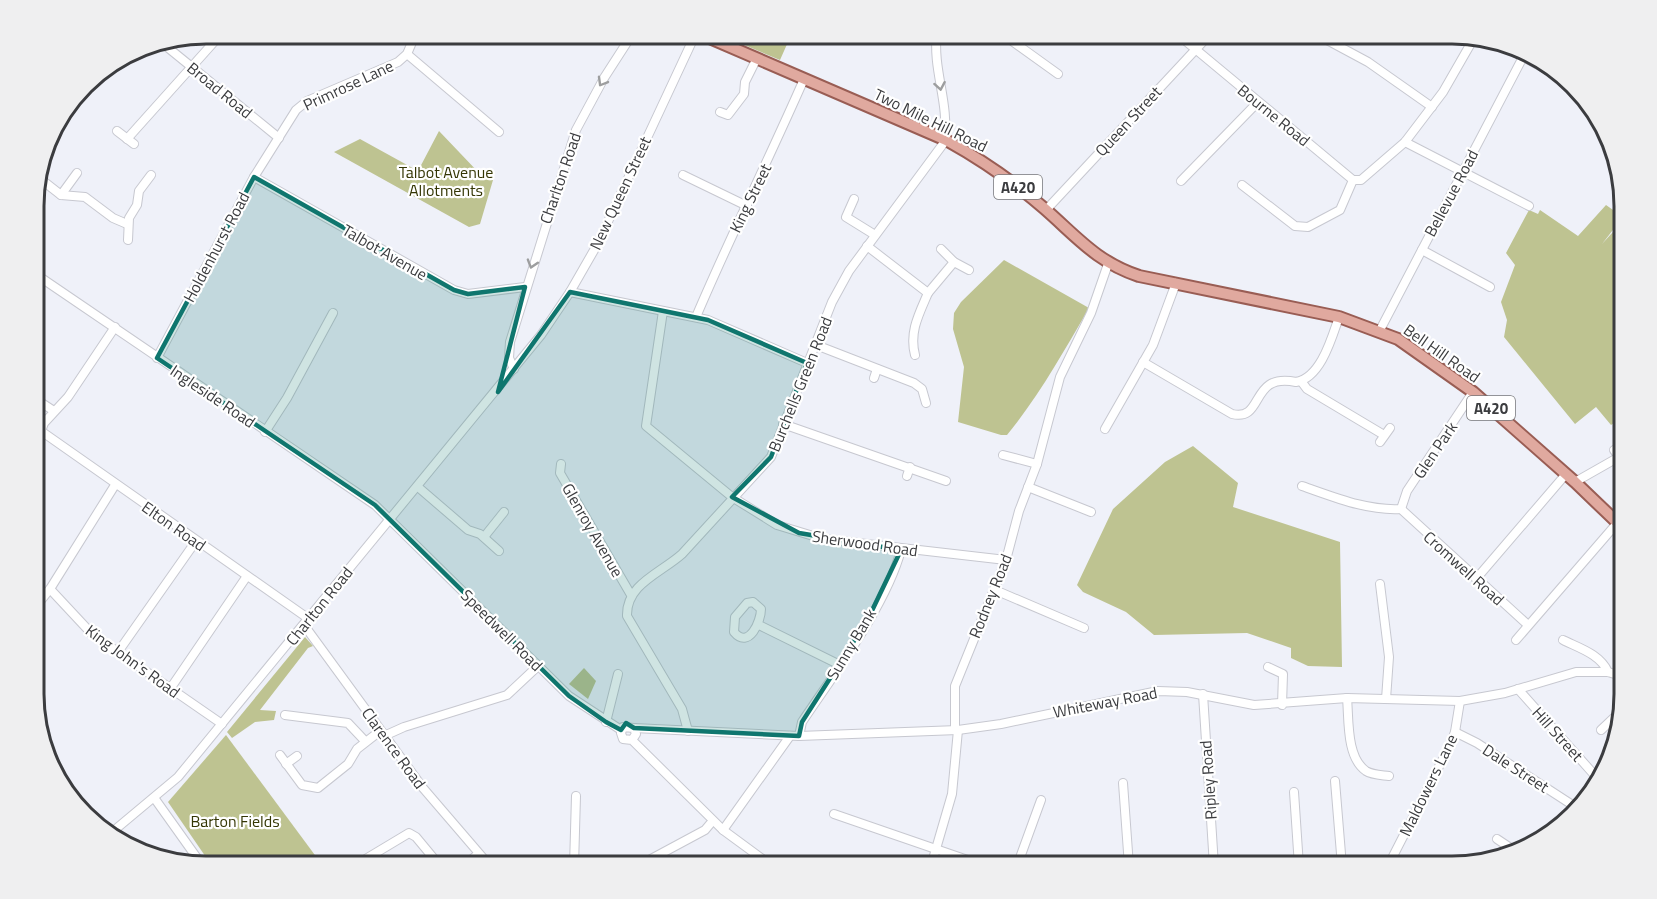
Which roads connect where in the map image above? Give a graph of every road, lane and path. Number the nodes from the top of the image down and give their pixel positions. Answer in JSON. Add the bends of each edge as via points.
{"nodes":[{"id":1,"x":212,"y":44,"type":"edge"},
{"id":2,"x":411,"y":44,"type":"edge"},
{"id":3,"x":626,"y":44,"type":"edge"},
{"id":4,"x":692,"y":44,"type":"edge"},
{"id":5,"x":723,"y":44,"type":"edge"},
{"id":6,"x":937,"y":44,"type":"edge"},
{"id":7,"x":1016,"y":44,"type":"edge"},
{"id":8,"x":1188,"y":44,"type":"edge"},
{"id":9,"x":1201,"y":44,"type":"edge"},
{"id":10,"x":1334,"y":44,"type":"edge"},
{"id":11,"x":1470,"y":45,"type":"edge"},
{"id":12,"x":168,"y":48,"type":"edge"},
{"id":13,"x":1195,"y":50,"type":"junction"},
{"id":14,"x":406,"y":54,"type":"junction"},
{"id":15,"x":757,"y":58,"type":"junction"},
{"id":16,"x":1522,"y":59,"type":"edge"},
{"id":17,"x":191,"y":67,"type":"junction"},
{"id":18,"x":1058,"y":74,"type":"dead end"},
{"id":19,"x":804,"y":79,"type":"junction"},
{"id":20,"x":1257,"y":103,"type":"junction"},
{"id":21,"x":1431,"y":107,"type":"junction"},
{"id":22,"x":720,"y":112,"type":"dead end"},
{"id":23,"x":117,"y":131,"type":"dead end"},
{"id":24,"x":499,"y":132,"type":"dead end"},
{"id":25,"x":279,"y":138,"type":"junction"},
{"id":26,"x":127,"y":139,"type":"junction"},
{"id":27,"x":945,"y":140,"type":"junction"},
{"id":28,"x":1404,"y":142,"type":"junction"},
{"id":29,"x":134,"y":144,"type":"dead end"},
{"id":30,"x":1462,"y":171,"type":"junction"},
{"id":31,"x":77,"y":173,"type":"dead end"},
{"id":32,"x":151,"y":175,"type":"dead end"},
{"id":33,"x":683,"y":175,"type":"dead end"},
{"id":34,"x":254,"y":177,"type":"junction"},
{"id":35,"x":1353,"y":180,"type":"junction"},
{"id":36,"x":1181,"y":181,"type":"dead end"},
{"id":37,"x":45,"y":183,"type":"edge"},
{"id":38,"x":1242,"y":185,"type":"dead end"},
{"id":39,"x":61,"y":195,"type":"junction"},
{"id":40,"x":854,"y":200,"type":"dead end"},
{"id":41,"x":747,"y":206,"type":"junction"},
{"id":42,"x":1528,"y":206,"type":"dead end"},
{"id":43,"x":1046,"y":210,"type":"junction"},
{"id":44,"x":128,"y":224,"type":"junction"},
{"id":45,"x":875,"y":235,"type":"junction"},
{"id":46,"x":128,"y":240,"type":"dead end"},
{"id":47,"x":867,"y":246,"type":"junction"},
{"id":48,"x":941,"y":249,"type":"dead end"},
{"id":49,"x":1422,"y":250,"type":"junction"},
{"id":50,"x":954,"y":262,"type":"junction"},
{"id":51,"x":1108,"y":264,"type":"junction"},
{"id":52,"x":969,"y":270,"type":"dead end"},
{"id":53,"x":44,"y":280,"type":"edge"},
{"id":54,"x":1176,"y":283,"type":"junction"},
{"id":55,"x":525,"y":287,"type":"junction"},
{"id":56,"x":1490,"y":287,"type":"dead end"},
{"id":57,"x":570,"y":292,"type":"junction"},
{"id":58,"x":928,"y":293,"type":"junction"},
{"id":59,"x":663,"y":311,"type":"junction"},
{"id":60,"x":333,"y":313,"type":"dead end"},
{"id":61,"x":696,"y":317,"type":"junction"},
{"id":62,"x":1339,"y":317,"type":"junction"},
{"id":63,"x":115,"y":327,"type":"junction"},
{"id":64,"x":1380,"y":330,"type":"junction"},
{"id":65,"x":816,"y":345,"type":"junction"},
{"id":66,"x":532,"y":346,"type":"joint"},
{"id":67,"x":915,"y":355,"type":"dead end"},
{"id":68,"x":157,"y":358,"type":"junction"},
{"id":69,"x":1143,"y":362,"type":"junction"},
{"id":70,"x":807,"y":363,"type":"junction"},
{"id":71,"x":514,"y":369,"type":"junction"},
{"id":72,"x":878,"y":369,"type":"junction"},
{"id":73,"x":874,"y":378,"type":"dead end"},
{"id":74,"x":1302,"y":381,"type":"junction"},
{"id":75,"x":1473,"y":392,"type":"junction"},
{"id":76,"x":926,"y":403,"type":"dead end"},
{"id":77,"x":44,"y":404,"type":"edge"},
{"id":78,"x":54,"y":411,"type":"junction"},
{"id":79,"x":783,"y":424,"type":"junction"},
{"id":80,"x":44,"y":426,"type":"edge"},
{"id":81,"x":1105,"y":429,"type":"dead end"},
{"id":82,"x":265,"y":432,"type":"junction"},
{"id":83,"x":44,"y":433,"type":"edge"},
{"id":84,"x":1384,"y":435,"type":"dead end"},
{"id":85,"x":1003,"y":455,"type":"dead end"},
{"id":86,"x":1614,"y":460,"type":"edge"},
{"id":87,"x":561,"y":464,"type":"dead end"},
{"id":88,"x":1037,"y":464,"type":"junction"},
{"id":89,"x":910,"y":467,"type":"junction"},
{"id":90,"x":1566,"y":474,"type":"junction"},
{"id":91,"x":907,"y":476,"type":"dead end"},
{"id":92,"x":946,"y":481,"type":"dead end"},
{"id":93,"x":1575,"y":482,"type":"junction"},
{"id":94,"x":115,"y":485,"type":"junction"},
{"id":95,"x":1302,"y":486,"type":"dead end"},
{"id":96,"x":418,"y":487,"type":"junction"},
{"id":97,"x":1028,"y":488,"type":"junction"},
{"id":98,"x":732,"y":497,"type":"junction"},
{"id":99,"x":1401,"y":509,"type":"junction"},
{"id":100,"x":504,"y":512,"type":"dead end"},
{"id":101,"x":1091,"y":512,"type":"dead end"},
{"id":102,"x":391,"y":519,"type":"junction"},
{"id":103,"x":1614,"y":519,"type":"edge"},
{"id":104,"x":1614,"y":533,"type":"edge"},
{"id":105,"x":484,"y":537,"type":"junction"},
{"id":106,"x":196,"y":541,"type":"junction"},
{"id":107,"x":900,"y":550,"type":"junction"},
{"id":108,"x":499,"y":551,"type":"dead end"},
{"id":109,"x":1006,"y":561,"type":"junction"},
{"id":110,"x":247,"y":576,"type":"junction"},
{"id":111,"x":1476,"y":579,"type":"junction"},
{"id":112,"x":1380,"y":584,"type":"dead end"},
{"id":113,"x":50,"y":589,"type":"junction"},
{"id":114,"x":995,"y":590,"type":"junction"},
{"id":115,"x":631,"y":595,"type":"junction"},
{"id":116,"x":44,"y":596,"type":"edge"},
{"id":117,"x":306,"y":622,"type":"junction"},
{"id":118,"x":759,"y":625,"type":"junction"},
{"id":119,"x":1528,"y":625,"type":"junction"},
{"id":120,"x":1084,"y":628,"type":"dead end"},
{"id":121,"x":1516,"y":640,"type":"dead end"},
{"id":122,"x":1563,"y":640,"type":"dead end"},
{"id":123,"x":118,"y":652,"type":"junction"},
{"id":124,"x":840,"y":664,"type":"junction"},
{"id":125,"x":538,"y":666,"type":"junction"},
{"id":126,"x":1268,"y":667,"type":"dead end"},
{"id":127,"x":1608,"y":672,"type":"junction"},
{"id":128,"x":618,"y":674,"type":"dead end"},
{"id":129,"x":1614,"y":674,"type":"edge"},
{"id":130,"x":170,"y":689,"type":"junction"},
{"id":131,"x":1518,"y":689,"type":"junction"},
{"id":132,"x":1203,"y":694,"type":"junction"},
{"id":133,"x":1347,"y":699,"type":"junction"},
{"id":134,"x":1386,"y":699,"type":"junction"},
{"id":135,"x":1460,"y":701,"type":"junction"},
{"id":136,"x":1282,"y":705,"type":"junction"},
{"id":137,"x":285,"y":715,"type":"dead end"},
{"id":138,"x":1611,"y":721,"type":"edge"},
{"id":139,"x":606,"y":722,"type":"junction"},
{"id":140,"x":222,"y":724,"type":"junction"},
{"id":141,"x":634,"y":728,"type":"junction"},
{"id":142,"x":621,"y":730,"type":"junction"},
{"id":143,"x":956,"y":730,"type":"junction"},
{"id":144,"x":1601,"y":730,"type":"dead end"},
{"id":145,"x":688,"y":731,"type":"junction"},
{"id":146,"x":1455,"y":732,"type":"junction"},
{"id":147,"x":382,"y":733,"type":"junction"},
{"id":148,"x":795,"y":736,"type":"junction"},
{"id":149,"x":632,"y":740,"type":"junction"},
{"id":150,"x":365,"y":741,"type":"junction"},
{"id":151,"x":280,"y":755,"type":"dead end"},
{"id":152,"x":297,"y":756,"type":"dead end"},
{"id":153,"x":286,"y":764,"type":"junction"},
{"id":154,"x":1592,"y":773,"type":"edge"},
{"id":155,"x":1389,"y":776,"type":"dead end"},
{"id":156,"x":672,"y":780,"type":"junction"},
{"id":157,"x":1335,"y":781,"type":"dead end"},
{"id":158,"x":1123,"y":783,"type":"dead end"},
{"id":159,"x":1294,"y":792,"type":"dead end"},
{"id":160,"x":576,"y":796,"type":"dead end"},
{"id":161,"x":155,"y":799,"type":"junction"},
{"id":162,"x":1041,"y":800,"type":"dead end"},
{"id":163,"x":1570,"y":803,"type":"edge"},
{"id":164,"x":834,"y":814,"type":"dead end"},
{"id":165,"x":710,"y":824,"type":"junction"},
{"id":166,"x":116,"y":828,"type":"edge"},
{"id":167,"x":723,"y":830,"type":"junction"},
{"id":168,"x":732,"y":837,"type":"junction"},
{"id":169,"x":1497,"y":839,"type":"dead end"},
{"id":170,"x":1507,"y":846,"type":"edge"},
{"id":171,"x":938,"y":849,"type":"junction"},
{"id":172,"x":478,"y":854,"type":"edge"},
{"id":173,"x":195,"y":855,"type":"edge"},
{"id":174,"x":935,"y":855,"type":"edge"},
{"id":175,"x":956,"y":855,"type":"edge"},
{"id":176,"x":1021,"y":855,"type":"edge"},
{"id":177,"x":1128,"y":855,"type":"edge"},
{"id":178,"x":1213,"y":855,"type":"edge"},
{"id":179,"x":1298,"y":855,"type":"edge"},
{"id":180,"x":1341,"y":855,"type":"edge"},
{"id":181,"x":1393,"y":855,"type":"edge"},
{"id":182,"x":370,"y":856,"type":"edge"},
{"id":183,"x":432,"y":856,"type":"edge"},
{"id":184,"x":574,"y":856,"type":"edge"},
{"id":185,"x":657,"y":856,"type":"edge"},
{"id":186,"x":758,"y":856,"type":"edge"}],
"edges":[{"from":1,"to":17,"type":"street"},
{"from":2,"to":14,"type":"street","name":"Primrose Lane"},
{"from":3,"to":55,"type":"street","name":"Charlton Road","one_way":true,"via":[[576,130]]},
{"from":4,"to":57,"type":"street","name":"New Queen Street","via":[[621,196]]},
{"from":5,"to":15,"type":"main road","name":"Two Mile Hill Road","number":"A420"},
{"from":6,"to":27,"type":"street","one_way":true},
{"from":7,"to":18,"type":"street"},
{"from":8,"to":13,"type":"street","name":"Bourne Road"},
{"from":9,"to":13,"type":"street","name":"Queen Street"},
{"from":10,"to":21,"type":"street","via":[[1368,62]]},
{"from":11,"to":21,"type":"street"},
{"from":12,"to":17,"type":"street","name":"Broad Road"},
{"from":13,"to":20,"type":"street","name":"Bourne Road"},
{"from":13,"to":43,"type":"street","name":"Queen Street"},
{"from":14,"to":24,"type":"street"},
{"from":14,"to":25,"type":"street","name":"Primrose Lane","via":[[398,62],[301,105]]},
{"from":15,"to":19,"type":"main road","name":"Two Mile Hill Road","number":"A420"},
{"from":15,"to":22,"type":"street","via":[[745,82],[744,94],[728,115]]},
{"from":16,"to":30,"type":"street","name":"Bellevue Road"},
{"from":17,"to":25,"type":"street","name":"Broad Road"},
{"from":17,"to":26,"type":"street"},
{"from":19,"to":27,"type":"main road","name":"Two Mile Hill Road","number":"A420"},
{"from":19,"to":41,"type":"street","name":"King Street"},
{"from":20,"to":35,"type":"street","name":"Bourne Road"},
{"from":20,"to":36,"type":"street"},
{"from":21,"to":28,"type":"street"},
{"from":23,"to":26,"type":"street"},
{"from":25,"to":34,"type":"street","name":"Holdenhurst Road"},
{"from":26,"to":29,"type":"street"},
{"from":27,"to":43,"type":"main road","name":"Two Mile Hill Road","number":"A420","via":[[983,161]]},
{"from":27,"to":45,"type":"street","name":"Burchells Green Road"},
{"from":28,"to":30,"type":"street"},
{"from":28,"to":35,"type":"street","via":[[1361,180]]},
{"from":30,"to":42,"type":"street"},
{"from":30,"to":49,"type":"street","name":"Bellevue Road"},
{"from":31,"to":39,"type":"street"},
{"from":32,"to":44,"type":"street","via":[[139,191]]},
{"from":33,"to":41,"type":"street"},
{"from":34,"to":55,"type":"street","name":"Talbot Avenue","via":[[453,290],[468,294]]},
{"from":34,"to":68,"type":"street","name":"Holdenhurst Road"},
{"from":35,"to":38,"type":"street","via":[[1340,210],[1308,227],[1295,226]]},
{"from":37,"to":39,"type":"street"},
{"from":39,"to":44,"type":"street","via":[[85,196],[113,218]]},
{"from":40,"to":45,"type":"street","via":[[846,217]]},
{"from":41,"to":61,"type":"street","name":"King Street"},
{"from":43,"to":51,"type":"main road","name":"Two Mile Hill Road","number":"A420"},
{"from":44,"to":46,"type":"street"},
{"from":45,"to":47,"type":"street","name":"Burchells Green Road"},
{"from":47,"to":58,"type":"street"},
{"from":47,"to":65,"type":"street","name":"Burchells Green Road","via":[[832,302]]},
{"from":48,"to":50,"type":"street"},
{"from":49,"to":56,"type":"street"},
{"from":49,"to":64,"type":"street","name":"Bellevue Road"},
{"from":50,"to":52,"type":"street"},
{"from":50,"to":58,"type":"street"},
{"from":51,"to":54,"type":"main road","name":"Two Mile Hill Road","number":"A420","via":[[1139,276]]},
{"from":51,"to":88,"type":"street","name":"Rodney Road","via":[[1086,325],[1060,376]]},
{"from":53,"to":63,"type":"street","name":"Ingleside Road"},
{"from":54,"to":62,"type":"main road","name":"Two Mile Hill Road","number":"A420"},
{"from":54,"to":69,"type":"street"},
{"from":55,"to":71,"type":"street","name":"Charlton Road","via":[[510,342],[509,358]]},
{"from":57,"to":59,"type":"street"},
{"from":57,"to":66,"type":"street","name":"New Queen Street"},
{"from":58,"to":67,"type":"street","via":[[913,331]]},
{"from":59,"to":61,"type":"street"},
{"from":59,"to":98,"type":"street","name":"Sherwood Road","via":[[646,426]]},
{"from":60,"to":82,"type":"street"},
{"from":61,"to":70,"type":"street"},
{"from":62,"to":64,"type":"main road","name":"Bell Hill Road","number":"A420"},
{"from":62,"to":74,"type":"street","via":[[1319,362]]},
{"from":63,"to":68,"type":"street","name":"Ingleside Road"},
{"from":63,"to":78,"type":"street","via":[[68,397]]},
{"from":64,"to":75,"type":"main road","name":"Bell Hill Road","number":"A420","via":[[1428,358]]},
{"from":65,"to":70,"type":"street","name":"Burchells Green Road"},
{"from":65,"to":72,"type":"street"},
{"from":66,"to":71,"type":"street","name":"Charlton Road"},
{"from":68,"to":82,"type":"street","name":"Ingleside Road"},
{"from":69,"to":74,"type":"street","via":[[1237,415],[1251,409],[1273,381]]},
{"from":69,"to":81,"type":"street"},
{"from":70,"to":79,"type":"street","name":"Burchells Green Road"},
{"from":71,"to":96,"type":"street","name":"Charlton Road"},
{"from":72,"to":73,"type":"street"},
{"from":72,"to":76,"type":"street","via":[[914,383],[922,389]]},
{"from":74,"to":84,"type":"street","via":[[1307,389]]},
{"from":75,"to":90,"type":"main road","name":"Bell Hill Road","number":"A420"},
{"from":75,"to":99,"type":"street","name":"Glen Park","via":[[1407,491]]},
{"from":77,"to":78,"type":"street"},
{"from":78,"to":80,"type":"street"},
{"from":79,"to":89,"type":"street"},
{"from":79,"to":98,"type":"street","name":"Burchells Green Road","via":[[771,457]]},
{"from":82,"to":102,"type":"street","name":"Ingleside Road"},
{"from":83,"to":94,"type":"street","name":"Elton Road"},
{"from":85,"to":88,"type":"street"},
{"from":86,"to":93,"type":"street"},
{"from":87,"to":115,"type":"street","name":"Glenroy Avenue","via":[[560,473]]},
{"from":88,"to":97,"type":"street","name":"Rodney Road"},
{"from":89,"to":91,"type":"street"},
{"from":89,"to":92,"type":"street"},
{"from":90,"to":93,"type":"main road","name":"Bell Hill Road","number":"A420"},
{"from":90,"to":111,"type":"street"},
{"from":93,"to":103,"type":"main road","name":"Bell Hill Road","number":"A420"},
{"from":94,"to":106,"type":"street","name":"Elton Road"},
{"from":94,"to":113,"type":"street"},
{"from":95,"to":99,"type":"street","via":[[1352,503]]},
{"from":96,"to":102,"type":"street","name":"Charlton Road"},
{"from":96,"to":105,"type":"street","via":[[468,530]]},
{"from":97,"to":101,"type":"street"},
{"from":97,"to":109,"type":"street","name":"Rodney Road"},
{"from":98,"to":107,"type":"street","name":"Sherwood Road","via":[[777,525],[800,533]]},
{"from":98,"to":115,"type":"street","name":"Burchells Green Road","via":[[682,554]]},
{"from":99,"to":111,"type":"street","name":"Cromwell Road"},
{"from":100,"to":105,"type":"street"},
{"from":102,"to":117,"type":"street","name":"Charlton Road"},
{"from":102,"to":125,"type":"street","name":"Speedwell Road"},
{"from":104,"to":119,"type":"street"},
{"from":105,"to":108,"type":"street"},
{"from":106,"to":110,"type":"street","name":"Elton Road"},
{"from":106,"to":123,"type":"street"},
{"from":107,"to":109,"type":"street","name":"Sherwood Road"},
{"from":107,"to":124,"type":"street","name":"Sunny Bank","via":[[878,600]]},
{"from":109,"to":114,"type":"street","name":"Rodney Road"},
{"from":110,"to":117,"type":"street","name":"Elton Road"},
{"from":110,"to":130,"type":"street"},
{"from":111,"to":119,"type":"street","name":"Cromwell Road"},
{"from":112,"to":134,"type":"street","via":[[1389,657]]},
{"from":113,"to":116,"type":"street"},
{"from":113,"to":123,"type":"street","name":"King John's Road","via":[[92,634]]},
{"from":114,"to":120,"type":"street"},
{"from":114,"to":143,"type":"street","name":"Rodney Road","via":[[955,686]]},
{"from":115,"to":145,"type":"street","via":[[627,616],[682,709]]},
{"from":117,"to":140,"type":"street","name":"Charlton Road"},
{"from":117,"to":147,"type":"street","name":"Clarence Road"},
{"from":118,"to":118,"type":"street","via":[[744,638],[734,632],[735,617],[747,603],[758,604],[761,609]]},
{"from":118,"to":124,"type":"street"},
{"from":119,"to":121,"type":"street"},
{"from":122,"to":127,"type":"street","name":"Whiteway Road","via":[[1596,658]]},
{"from":123,"to":130,"type":"street","name":"King John's Road"},
{"from":124,"to":148,"type":"street","name":"Sunny Bank"},
{"from":125,"to":139,"type":"street","name":"Speedwell Road","via":[[569,696]]},
{"from":125,"to":147,"type":"street","via":[[507,695]]},
{"from":126,"to":136,"type":"street","via":[[1283,674]]},
{"from":127,"to":129,"type":"street","name":"Whiteway Road"},
{"from":127,"to":131,"type":"street","name":"Whiteway Road","via":[[1569,673]]},
{"from":128,"to":139,"type":"street"},
{"from":130,"to":140,"type":"street","name":"King John's Road"},
{"from":131,"to":135,"type":"street","name":"Whiteway Road"},
{"from":131,"to":154,"type":"street","name":"Hill Street"},
{"from":132,"to":136,"type":"street","name":"Whiteway Road","via":[[1254,705]]},
{"from":132,"to":143,"type":"street","name":"Whiteway Road","via":[[1172,690],[1141,693]]},
{"from":132,"to":178,"type":"street","name":"Ripley Road"},
{"from":133,"to":134,"type":"street","name":"Whiteway Road"},
{"from":133,"to":136,"type":"street","name":"Whiteway Road"},
{"from":133,"to":155,"type":"street","via":[[1352,744],[1359,761],[1368,772]]},
{"from":134,"to":135,"type":"street","name":"Whiteway Road"},
{"from":135,"to":146,"type":"street","name":"Maldowers Lane"},
{"from":137,"to":150,"type":"street","via":[[348,723]]},
{"from":138,"to":144,"type":"street"},
{"from":139,"to":142,"type":"street","name":"Speedwell Road"},
{"from":140,"to":161,"type":"street","name":"Charlton Road"},
{"from":141,"to":142,"type":"street","via":[[627,726]]},
{"from":141,"to":145,"type":"street","name":"Whiteway Road"},
{"from":141,"to":149,"type":"street"},
{"from":142,"to":149,"type":"street","name":"Speedwell Road","via":[[623,739]]},
{"from":143,"to":148,"type":"street","name":"Whiteway Road"},
{"from":143,"to":171,"type":"street","name":"Rodney Road","via":[[952,794]]},
{"from":145,"to":148,"type":"street","name":"Whiteway Road"},
{"from":146,"to":163,"type":"street","name":"Dale Street"},
{"from":146,"to":181,"type":"street","name":"Maldowers Lane"},
{"from":147,"to":150,"type":"street"},
{"from":147,"to":172,"type":"street","name":"Clarence Road"},
{"from":148,"to":167,"type":"street","name":"Sunny Bank"},
{"from":149,"to":156,"type":"street","name":"Speedwell Road"},
{"from":150,"to":153,"type":"street","via":[[348,764],[318,788],[302,785]]},
{"from":151,"to":153,"type":"street"},
{"from":152,"to":153,"type":"street"},
{"from":156,"to":165,"type":"street","name":"Speedwell Road"},
{"from":156,"to":167,"type":"street","name":"Speedwell Road"},
{"from":157,"to":180,"type":"street"},
{"from":158,"to":177,"type":"street"},
{"from":159,"to":179,"type":"street"},
{"from":160,"to":184,"type":"street"},
{"from":161,"to":166,"type":"street","name":"Charlton Road"},
{"from":161,"to":173,"type":"street"},
{"from":162,"to":176,"type":"street"},
{"from":164,"to":171,"type":"street"},
{"from":165,"to":168,"type":"street","name":"Speedwell Road"},
{"from":165,"to":185,"type":"street"},
{"from":167,"to":168,"type":"street","name":"Speedwell Road"},
{"from":168,"to":186,"type":"street","name":"Speedwell Road"},
{"from":169,"to":170,"type":"street"},
{"from":171,"to":174,"type":"street","name":"Rodney Road"},
{"from":171,"to":175,"type":"street"},
{"from":182,"to":183,"type":"street","via":[[409,833]]}]}
